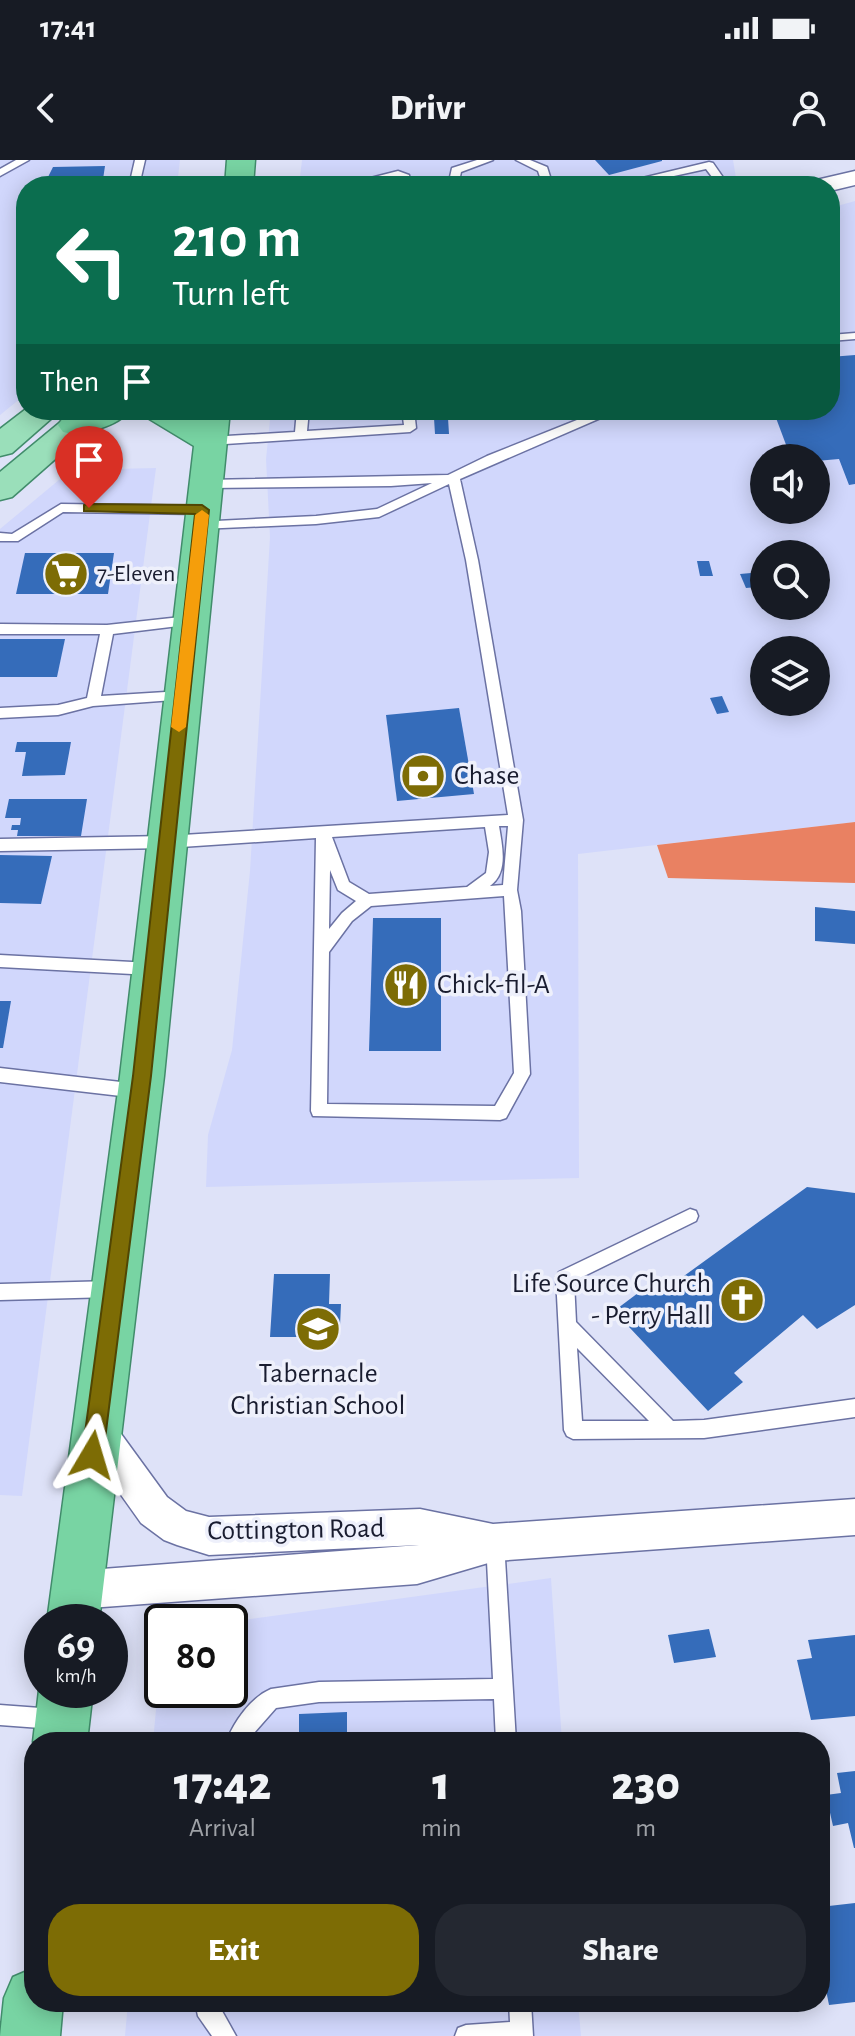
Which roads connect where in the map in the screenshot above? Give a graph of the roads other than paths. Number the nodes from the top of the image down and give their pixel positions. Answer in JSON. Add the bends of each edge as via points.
{"nodes":[{"id":1,"x":24,"y":160,"type":"edge"},
{"id":2,"x":488,"y":160,"type":"edge"},
{"id":3,"x":521,"y":160,"type":"edge"},
{"id":4,"x":710,"y":163,"type":"edge"},
{"id":5,"x":0,"y":173,"type":"edge"},
{"id":6,"x":455,"y":176,"type":"edge"},
{"id":7,"x":545,"y":176,"type":"edge"},
{"id":8,"x":656,"y":176,"type":"edge"},
{"id":9,"x":32,"y":420,"type":"edge"},
{"id":10,"x":83,"y":420,"type":"edge"},
{"id":11,"x":302,"y":420,"type":"edge"},
{"id":12,"x":409,"y":420,"type":"edge"},
{"id":13,"x":588,"y":420,"type":"edge"},
{"id":14,"x":212,"y":425,"type":"edge"},
{"id":15,"x":301,"y":434,"type":"junction"},
{"id":16,"x":0,"y":446,"type":"edge"},
{"id":17,"x":454,"y":477,"type":"junction"},
{"id":18,"x":0,"y":489,"type":"edge"},
{"id":19,"x":203,"y":506,"type":"junction"},
{"id":20,"x":0,"y":537,"type":"edge"},
{"id":21,"x":190,"y":621,"type":"junction"},
{"id":22,"x":0,"y":629,"type":"edge"},
{"id":23,"x":107,"y":630,"type":"junction"},
{"id":24,"x":182,"y":696,"type":"junction"},
{"id":25,"x":93,"y":701,"type":"junction"},
{"id":26,"x":0,"y":713,"type":"edge"},
{"id":27,"x":516,"y":820,"type":"junction"},
{"id":28,"x":491,"y":821,"type":"junction"},
{"id":29,"x":323,"y":832,"type":"junction"},
{"id":30,"x":166,"y":842,"type":"junction"},
{"id":31,"x":0,"y":845,"type":"edge"},
{"id":32,"x":510,"y":890,"type":"junction"},
{"id":33,"x":471,"y":892,"type":"junction"},
{"id":34,"x":367,"y":900,"type":"junction"},
{"id":35,"x":322,"y":950,"type":"junction"},
{"id":36,"x":0,"y":961,"type":"edge"},
{"id":37,"x":153,"y":969,"type":"junction"},
{"id":38,"x":0,"y":1075,"type":"edge"},
{"id":39,"x":140,"y":1091,"type":"junction"},
{"id":40,"x":690,"y":1216,"type":"dead end"},
{"id":41,"x":114,"y":1289,"type":"junction"},
{"id":42,"x":0,"y":1292,"type":"edge"},
{"id":43,"x":567,"y":1325,"type":"junction"},
{"id":44,"x":855,"y":1408,"type":"edge"},
{"id":45,"x":95,"y":1428,"type":"junction"},
{"id":46,"x":669,"y":1429,"type":"junction"},
{"id":47,"x":855,"y":1517,"type":"edge"},
{"id":48,"x":495,"y":1542,"type":"junction"},
{"id":49,"x":74,"y":1604,"type":"edge"},
{"id":50,"x":91,"y":1604,"type":"edge"},
{"id":51,"x":503,"y":1689,"type":"junction"},
{"id":52,"x":0,"y":1715,"type":"edge"},
{"id":53,"x":63,"y":1717,"type":"edge"},
{"id":54,"x":240,"y":1732,"type":"edge"},
{"id":55,"x":505,"y":1732,"type":"edge"},
{"id":56,"x":33,"y":2012,"type":"edge"},
{"id":57,"x":209,"y":2012,"type":"edge"},
{"id":58,"x":521,"y":2012,"type":"edge"},
{"id":59,"x":522,"y":2034,"type":"edge"},
{"id":60,"x":30,"y":2036,"type":"edge"},
{"id":61,"x":225,"y":2036,"type":"edge"},
{"id":62,"x":466,"y":2036,"type":"edge"}],
"edges":[{"from":1,"to":5,"type":"lane"},
{"from":2,"to":6,"type":"lane","via":[[456,170]]},
{"from":3,"to":7,"type":"lane","via":[[543,169]]},
{"from":4,"to":8,"type":"lane"},
{"from":9,"to":16,"type":"main road"},
{"from":10,"to":18,"type":"main road"},
{"from":11,"to":15,"type":"lane"},
{"from":12,"to":15,"type":"lane","via":[[410,428]]},
{"from":13,"to":17,"type":"lane"},
{"from":14,"to":15,"type":"lane"},
{"from":14,"to":19,"type":"highway"},
{"from":17,"to":19,"type":"lane"},
{"from":17,"to":19,"type":"lane","via":[[379,513],[316,520]]},
{"from":17,"to":27,"type":"lane"},
{"from":19,"to":20,"type":"lane","via":[[61,508],[14,538]]},
{"from":19,"to":21,"type":"highway"},
{"from":21,"to":23,"type":"lane"},
{"from":21,"to":24,"type":"highway"},
{"from":22,"to":23,"type":"lane"},
{"from":23,"to":25,"type":"lane"},
{"from":24,"to":25,"type":"lane"},
{"from":24,"to":30,"type":"highway"},
{"from":25,"to":26,"type":"lane","via":[[58,710]]},
{"from":27,"to":28,"type":"lane"},
{"from":27,"to":32,"type":"lane"},
{"from":28,"to":29,"type":"lane"},
{"from":28,"to":33,"type":"lane","via":[[493,876]]},
{"from":29,"to":30,"type":"lane"},
{"from":29,"to":34,"type":"lane","via":[[343,886]]},
{"from":29,"to":35,"type":"lane"},
{"from":30,"to":31,"type":"lane"},
{"from":30,"to":37,"type":"highway"},
{"from":32,"to":33,"type":"lane"},
{"from":32,"to":35,"type":"lane","via":[[522,1074],[500,1113],[319,1111]]},
{"from":33,"to":34,"type":"lane"},
{"from":34,"to":35,"type":"lane"},
{"from":36,"to":37,"type":"lane"},
{"from":37,"to":39,"type":"highway"},
{"from":38,"to":39,"type":"lane"},
{"from":39,"to":41,"type":"highway"},
{"from":40,"to":43,"type":"lane","via":[[565,1277]]},
{"from":41,"to":42,"type":"lane"},
{"from":41,"to":45,"type":"highway"},
{"from":43,"to":46,"type":"lane"},
{"from":43,"to":46,"type":"lane","via":[[573,1430]]},
{"from":44,"to":46,"type":"lane"},
{"from":45,"to":48,"type":"street","name":"Cottington Road","via":[[154,1510],[177,1527],[209,1536],[420,1527]]},
{"from":45,"to":49,"type":"highway"},
{"from":47,"to":48,"type":"street","name":"Cottington Road"},
{"from":48,"to":50,"type":"street","name":"Cottington Road","via":[[417,1565]]},
{"from":48,"to":51,"type":"lane"},
{"from":51,"to":54,"type":"lane","via":[[319,1692],[271,1699]]},
{"from":51,"to":55,"type":"lane"},
{"from":52,"to":53,"type":"lane"},
{"from":56,"to":60,"type":"highway"},
{"from":57,"to":61,"type":"lane"},
{"from":58,"to":59,"type":"lane"},
{"from":59,"to":62,"type":"lane"}]}
